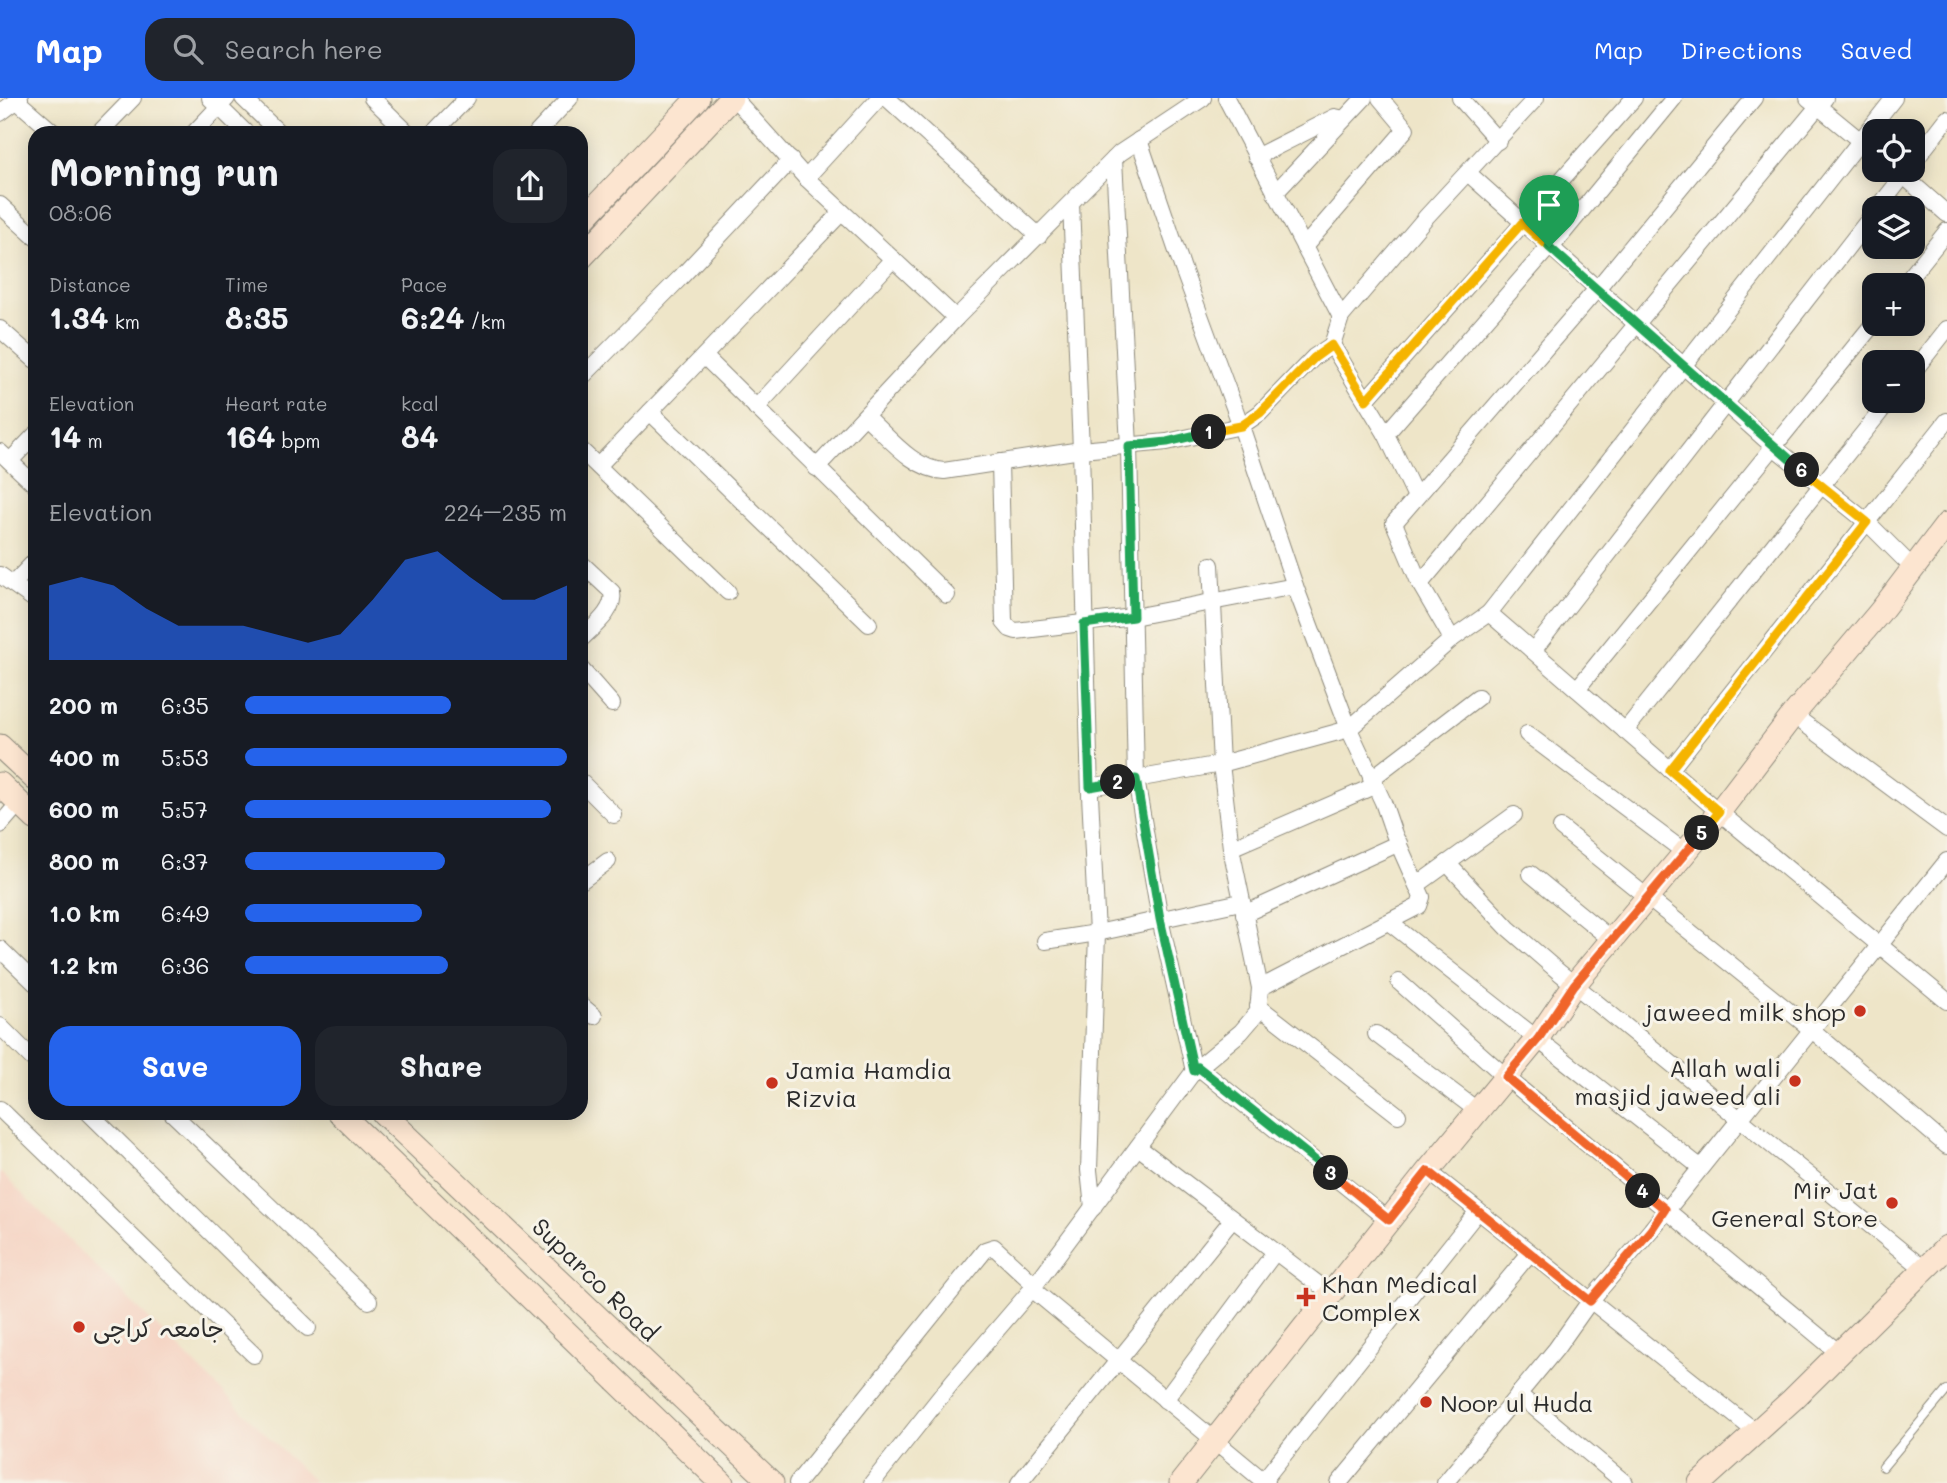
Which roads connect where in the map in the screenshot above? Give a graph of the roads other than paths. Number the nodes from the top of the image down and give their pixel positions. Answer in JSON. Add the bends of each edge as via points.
{"nodes":[{"id":1,"x":133,"y":98,"type":"edge"},
{"id":2,"x":243,"y":98,"type":"edge"},
{"id":3,"x":372,"y":98,"type":"edge"},
{"id":4,"x":467,"y":98,"type":"edge"},
{"id":5,"x":570,"y":98,"type":"edge"},
{"id":6,"x":698,"y":98,"type":"edge"},
{"id":7,"x":733,"y":98,"type":"edge"},
{"id":8,"x":879,"y":98,"type":"edge"},
{"id":9,"x":887,"y":98,"type":"edge"},
{"id":10,"x":1203,"y":98,"type":"edge"},
{"id":11,"x":1226,"y":98,"type":"edge"},
{"id":12,"x":1364,"y":98,"type":"edge"},
{"id":13,"x":1380,"y":98,"type":"edge"},
{"id":14,"x":1460,"y":98,"type":"edge"},
{"id":15,"x":1536,"y":98,"type":"edge"},
{"id":16,"x":1634,"y":98,"type":"edge"},
{"id":17,"x":1674,"y":98,"type":"edge"},
{"id":18,"x":1754,"y":98,"type":"edge"},
{"id":19,"x":1894,"y":98,"type":"edge"},
{"id":20,"x":18,"y":99,"type":"edge"},
{"id":21,"x":219,"y":101,"type":"edge"},
{"id":22,"x":1817,"y":101,"type":"edge"},
{"id":23,"x":0,"y":113,"type":"edge"},
{"id":24,"x":1344,"y":119,"type":"junction"},
{"id":25,"x":1947,"y":119,"type":"edge"},
{"id":26,"x":47,"y":126,"type":"edge"},
{"id":27,"x":106,"y":126,"type":"edge"},
{"id":28,"x":199,"y":126,"type":"edge"},
{"id":29,"x":240,"y":126,"type":"edge"},
{"id":30,"x":272,"y":126,"type":"edge"},
{"id":31,"x":401,"y":126,"type":"edge"},
{"id":32,"x":440,"y":126,"type":"edge"},
{"id":33,"x":544,"y":126,"type":"edge"},
{"id":34,"x":1139,"y":140,"type":"junction"},
{"id":35,"x":1498,"y":141,"type":"junction"},
{"id":36,"x":1860,"y":141,"type":"junction"},
{"id":37,"x":1925,"y":145,"type":"edge"},
{"id":38,"x":1256,"y":157,"type":"junction"},
{"id":39,"x":1114,"y":159,"type":"junction"},
{"id":40,"x":791,"y":160,"type":"junction"},
{"id":41,"x":1468,"y":173,"type":"junction"},
{"id":42,"x":806,"y":178,"type":"junction"},
{"id":43,"x":1917,"y":182,"type":"edge"},
{"id":44,"x":1275,"y":193,"type":"junction"},
{"id":45,"x":1071,"y":203,"type":"junction"},
{"id":46,"x":0,"y":205,"type":"edge"},
{"id":47,"x":842,"y":212,"type":"junction"},
{"id":48,"x":1947,"y":214,"type":"edge"},
{"id":49,"x":588,"y":215,"type":"edge"},
{"id":50,"x":1522,"y":223,"type":"junction"},
{"id":51,"x":1862,"y":228,"type":"edge"},
{"id":52,"x":28,"y":231,"type":"edge"},
{"id":53,"x":1947,"y":231,"type":"edge"},
{"id":54,"x":1039,"y":236,"type":"junction"},
{"id":55,"x":1304,"y":247,"type":"junction"},
{"id":56,"x":1550,"y":248,"type":"junction"},
{"id":57,"x":588,"y":251,"type":"edge"},
{"id":58,"x":893,"y":259,"type":"junction"},
{"id":59,"x":1914,"y":273,"type":"edge"},
{"id":60,"x":1596,"y":290,"type":"junction"},
{"id":61,"x":1341,"y":317,"type":"junction"},
{"id":62,"x":956,"y":318,"type":"junction"},
{"id":63,"x":1635,"y":324,"type":"junction"},
{"id":64,"x":0,"y":329,"type":"edge"},
{"id":65,"x":1947,"y":329,"type":"edge"},
{"id":66,"x":1864,"y":336,"type":"edge"},
{"id":67,"x":1332,"y":345,"type":"junction"},
{"id":68,"x":28,"y":354,"type":"edge"},
{"id":69,"x":704,"y":356,"type":"junction"},
{"id":70,"x":1925,"y":357,"type":"edge"},
{"id":71,"x":1681,"y":366,"type":"junction"},
{"id":72,"x":588,"y":371,"type":"edge"},
{"id":73,"x":1366,"y":400,"type":"junction"},
{"id":74,"x":1725,"y":404,"type":"junction"},
{"id":75,"x":756,"y":408,"type":"junction"},
{"id":76,"x":650,"y":412,"type":"junction"},
{"id":77,"x":1880,"y":413,"type":"edge"},
{"id":78,"x":865,"y":415,"type":"junction"},
{"id":79,"x":1947,"y":421,"type":"edge"},
{"id":80,"x":1241,"y":426,"type":"junction"},
{"id":81,"x":1386,"y":434,"type":"junction"},
{"id":82,"x":28,"y":440,"type":"edge"},
{"id":83,"x":1129,"y":446,"type":"junction"},
{"id":84,"x":1774,"y":448,"type":"junction"},
{"id":85,"x":1081,"y":450,"type":"junction"},
{"id":86,"x":5,"y":456,"type":"edge"},
{"id":87,"x":588,"y":457,"type":"edge"},
{"id":88,"x":1000,"y":462,"type":"junction"},
{"id":89,"x":598,"y":466,"type":"junction"},
{"id":90,"x":816,"y":468,"type":"junction"},
{"id":91,"x":28,"y":478,"type":"edge"},
{"id":92,"x":1822,"y":486,"type":"junction"},
{"id":93,"x":1416,"y":497,"type":"junction"},
{"id":94,"x":1867,"y":522,"type":"junction"},
{"id":95,"x":1947,"y":524,"type":"edge"},
{"id":96,"x":1211,"y":565,"type":"dead end"},
{"id":97,"x":28,"y":566,"type":"edge"},
{"id":98,"x":1913,"y":568,"type":"junction"},
{"id":99,"x":588,"y":570,"type":"edge"},
{"id":100,"x":7,"y":579,"type":"edge"},
{"id":101,"x":1420,"y":584,"type":"junction"},
{"id":102,"x":1295,"y":586,"type":"junction"},
{"id":103,"x":727,"y":592,"type":"dead end"},
{"id":104,"x":28,"y":595,"type":"edge"},
{"id":105,"x":947,"y":595,"type":"dead end"},
{"id":106,"x":1213,"y":602,"type":"junction"},
{"id":107,"x":1489,"y":612,"type":"junction"},
{"id":108,"x":1133,"y":617,"type":"junction"},
{"id":109,"x":869,"y":624,"type":"dead end"},
{"id":110,"x":1084,"y":624,"type":"junction"},
{"id":111,"x":588,"y":632,"type":"edge"},
{"id":112,"x":1452,"y":639,"type":"junction"},
{"id":113,"x":1532,"y":651,"type":"junction"},
{"id":114,"x":588,"y":677,"type":"edge"},
{"id":115,"x":1577,"y":689,"type":"junction"},
{"id":116,"x":1478,"y":697,"type":"dead end"},
{"id":117,"x":612,"y":704,"type":"dead end"},
{"id":118,"x":1793,"y":715,"type":"junction"},
{"id":119,"x":1349,"y":729,"type":"junction"},
{"id":120,"x":1625,"y":731,"type":"junction"},
{"id":121,"x":1527,"y":734,"type":"dead end"},
{"id":122,"x":0,"y":746,"type":"edge"},
{"id":123,"x":1221,"y":764,"type":"junction"},
{"id":124,"x":1670,"y":770,"type":"junction"},
{"id":125,"x":28,"y":772,"type":"edge"},
{"id":126,"x":1136,"y":779,"type":"junction"},
{"id":127,"x":1373,"y":782,"type":"junction"},
{"id":128,"x":0,"y":784,"type":"edge"},
{"id":129,"x":1090,"y":787,"type":"junction"},
{"id":130,"x":588,"y":789,"type":"edge"},
{"id":131,"x":28,"y":803,"type":"edge"},
{"id":132,"x":28,"y":807,"type":"edge"},
{"id":133,"x":1719,"y":812,"type":"junction"},
{"id":134,"x":614,"y":815,"type":"dead end"},
{"id":135,"x":1514,"y":815,"type":"dead end"},
{"id":136,"x":0,"y":825,"type":"edge"},
{"id":137,"x":1561,"y":828,"type":"dead end"},
{"id":138,"x":1947,"y":829,"type":"edge"},
{"id":139,"x":1399,"y":843,"type":"junction"},
{"id":140,"x":1231,"y":848,"type":"junction"},
{"id":141,"x":1686,"y":853,"type":"junction"},
{"id":142,"x":608,"y":861,"type":"dead end"},
{"id":143,"x":1947,"y":861,"type":"edge"},
{"id":144,"x":1447,"y":863,"type":"junction"},
{"id":145,"x":1531,"y":874,"type":"dead end"},
{"id":146,"x":588,"y":876,"type":"edge"},
{"id":147,"x":1417,"y":885,"type":"junction"},
{"id":148,"x":1648,"y":899,"type":"junction"},
{"id":149,"x":1242,"y":908,"type":"junction"},
{"id":150,"x":1160,"y":919,"type":"junction"},
{"id":151,"x":1390,"y":923,"type":"junction"},
{"id":152,"x":1097,"y":933,"type":"junction"},
{"id":153,"x":1045,"y":941,"type":"dead end"},
{"id":154,"x":1612,"y":941,"type":"junction"},
{"id":155,"x":1878,"y":945,"type":"junction"},
{"id":156,"x":0,"y":949,"type":"edge"},
{"id":157,"x":28,"y":976,"type":"edge"},
{"id":158,"x":1399,"y":982,"type":"dead end"},
{"id":159,"x":1574,"y":985,"type":"junction"},
{"id":160,"x":1260,"y":988,"type":"junction"},
{"id":161,"x":1947,"y":1001,"type":"edge"},
{"id":162,"x":1258,"y":1006,"type":"junction"},
{"id":163,"x":588,"y":1010,"type":"edge"},
{"id":164,"x":594,"y":1016,"type":"dead end"},
{"id":165,"x":0,"y":1026,"type":"edge"},
{"id":166,"x":1811,"y":1029,"type":"junction"},
{"id":167,"x":1376,"y":1034,"type":"dead end"},
{"id":168,"x":1538,"y":1039,"type":"junction"},
{"id":169,"x":28,"y":1054,"type":"edge"},
{"id":170,"x":1196,"y":1069,"type":"junction"},
{"id":171,"x":1506,"y":1077,"type":"junction"},
{"id":172,"x":0,"y":1109,"type":"edge"},
{"id":173,"x":1478,"y":1111,"type":"junction"},
{"id":174,"x":1398,"y":1115,"type":"dead end"},
{"id":175,"x":96,"y":1120,"type":"edge"},
{"id":176,"x":179,"y":1120,"type":"edge"},
{"id":177,"x":349,"y":1120,"type":"edge"},
{"id":178,"x":390,"y":1120,"type":"edge"},
{"id":179,"x":1740,"y":1120,"type":"junction"},
{"id":180,"x":1947,"y":1146,"type":"edge"},
{"id":181,"x":1139,"y":1147,"type":"junction"},
{"id":182,"x":1700,"y":1167,"type":"junction"},
{"id":183,"x":1428,"y":1171,"type":"junction"},
{"id":184,"x":1093,"y":1208,"type":"junction"},
{"id":185,"x":1665,"y":1209,"type":"junction"},
{"id":186,"x":1478,"y":1211,"type":"junction"},
{"id":187,"x":1232,"y":1220,"type":"junction"},
{"id":188,"x":1389,"y":1220,"type":"junction"},
{"id":189,"x":1947,"y":1247,"type":"edge"},
{"id":190,"x":1275,"y":1252,"type":"junction"},
{"id":191,"x":1530,"y":1253,"type":"junction"},
{"id":192,"x":1924,"y":1269,"type":"junction"},
{"id":193,"x":1033,"y":1287,"type":"junction"},
{"id":194,"x":1331,"y":1294,"type":"junction"},
{"id":195,"x":369,"y":1301,"type":"dead end"},
{"id":196,"x":1590,"y":1301,"type":"junction"},
{"id":197,"x":308,"y":1328,"type":"dead end"},
{"id":198,"x":1839,"y":1353,"type":"junction"},
{"id":199,"x":254,"y":1355,"type":"dead end"},
{"id":200,"x":1118,"y":1361,"type":"junction"},
{"id":201,"x":1947,"y":1390,"type":"edge"},
{"id":202,"x":1518,"y":1394,"type":"junction"},
{"id":203,"x":1165,"y":1400,"type":"junction"},
{"id":204,"x":1756,"y":1432,"type":"junction"},
{"id":205,"x":1215,"y":1442,"type":"junction"},
{"id":206,"x":1883,"y":1467,"type":"dead end"},
{"id":207,"x":719,"y":1482,"type":"edge"},
{"id":208,"x":1264,"y":1482,"type":"edge"},
{"id":209,"x":1448,"y":1482,"type":"edge"},
{"id":210,"x":772,"y":1483,"type":"edge"},
{"id":211,"x":797,"y":1483,"type":"edge"},
{"id":212,"x":872,"y":1483,"type":"edge"},
{"id":213,"x":1019,"y":1483,"type":"edge"},
{"id":214,"x":1181,"y":1483,"type":"edge"},
{"id":215,"x":1339,"y":1483,"type":"edge"},
{"id":216,"x":1625,"y":1483,"type":"edge"},
{"id":217,"x":1700,"y":1483,"type":"edge"}],
"edges":[{"from":1,"to":27,"type":"street"},
{"from":2,"to":30,"type":"street"},
{"from":3,"to":31,"type":"street"},
{"from":4,"to":32,"type":"street"},
{"from":5,"to":33,"type":"street"},
{"from":6,"to":49,"type":"street"},
{"from":7,"to":40,"type":"street"},
{"from":7,"to":57,"type":"street"},
{"from":8,"to":42,"type":"street"},
{"from":9,"to":54,"type":"street"},
{"from":10,"to":34,"type":"street"},
{"from":11,"to":38,"type":"street"},
{"from":12,"to":24,"type":"street"},
{"from":13,"to":55,"type":"street","via":[[1406,129]]},
{"from":14,"to":35,"type":"street"},
{"from":15,"to":35,"type":"street"},
{"from":16,"to":50,"type":"street"},
{"from":17,"to":56,"type":"street"},
{"from":18,"to":60,"type":"street"},
{"from":19,"to":36,"type":"street"},
{"from":20,"to":23,"type":"street"},
{"from":20,"to":26,"type":"street"},
{"from":21,"to":28,"type":"street"},
{"from":21,"to":29,"type":"street"},
{"from":22,"to":36,"type":"street"},
{"from":22,"to":63,"type":"street"},
{"from":24,"to":38,"type":"street","via":[[1335,117]]},
{"from":24,"to":44,"type":"street"},
{"from":25,"to":37,"type":"street"},
{"from":34,"to":39,"type":"street"},
{"from":34,"to":80,"type":"street"},
{"from":35,"to":41,"type":"street"},
{"from":36,"to":71,"type":"street"},
{"from":38,"to":44,"type":"street"},
{"from":39,"to":45,"type":"street"},
{"from":39,"to":83,"type":"street"},
{"from":40,"to":42,"type":"street"},
{"from":40,"to":72,"type":"street"},
{"from":41,"to":50,"type":"street"},
{"from":41,"to":61,"type":"street"},
{"from":42,"to":47,"type":"street"},
{"from":43,"to":48,"type":"street"},
{"from":44,"to":55,"type":"street"},
{"from":45,"to":54,"type":"street"},
{"from":45,"to":85,"type":"street"},
{"from":46,"to":52,"type":"street"},
{"from":47,"to":58,"type":"street"},
{"from":47,"to":69,"type":"street"},
{"from":50,"to":56,"type":"street"},
{"from":50,"to":73,"type":"street"},
{"from":51,"to":74,"type":"street"},
{"from":53,"to":59,"type":"street"},
{"from":54,"to":62,"type":"street"},
{"from":55,"to":61,"type":"street"},
{"from":56,"to":60,"type":"street"},
{"from":56,"to":81,"type":"street"},
{"from":58,"to":62,"type":"street"},
{"from":58,"to":75,"type":"street"},
{"from":60,"to":63,"type":"street"},
{"from":60,"to":93,"type":"street"},
{"from":61,"to":67,"type":"street"},
{"from":62,"to":78,"type":"street"},
{"from":63,"to":71,"type":"street"},
{"from":63,"to":101,"type":"street"},
{"from":64,"to":68,"type":"street"},
{"from":65,"to":70,"type":"street"},
{"from":66,"to":84,"type":"street"},
{"from":67,"to":73,"type":"street"},
{"from":67,"to":80,"type":"street"},
{"from":69,"to":75,"type":"street"},
{"from":69,"to":76,"type":"street"},
{"from":71,"to":74,"type":"street"},
{"from":71,"to":107,"type":"street"},
{"from":73,"to":81,"type":"street"},
{"from":74,"to":84,"type":"street"},
{"from":74,"to":113,"type":"street"},
{"from":75,"to":90,"type":"street"},
{"from":76,"to":89,"type":"street"},
{"from":76,"to":109,"type":"street"},
{"from":77,"to":92,"type":"street"},
{"from":78,"to":88,"type":"street","via":[[919,465],[932,470]]},
{"from":78,"to":90,"type":"street"},
{"from":79,"to":94,"type":"street"},
{"from":80,"to":83,"type":"street"},
{"from":80,"to":102,"type":"street"},
{"from":81,"to":93,"type":"street"},
{"from":82,"to":86,"type":"street"},
{"from":83,"to":85,"type":"street"},
{"from":83,"to":108,"type":"street"},
{"from":84,"to":92,"type":"street"},
{"from":84,"to":115,"type":"street"},
{"from":85,"to":88,"type":"street"},
{"from":85,"to":110,"type":"street"},
{"from":86,"to":91,"type":"street"},
{"from":87,"to":89,"type":"street"},
{"from":88,"to":110,"type":"street","via":[[1006,626],[1016,631]]},
{"from":89,"to":103,"type":"street"},
{"from":90,"to":105,"type":"street"},
{"from":92,"to":94,"type":"street"},
{"from":92,"to":120,"type":"street"},
{"from":93,"to":101,"type":"street","via":[[1394,523]]},
{"from":94,"to":98,"type":"street"},
{"from":94,"to":124,"type":"street"},
{"from":95,"to":98,"type":"street"},
{"from":96,"to":106,"type":"street"},
{"from":97,"to":100,"type":"street"},
{"from":98,"to":118,"type":"street"},
{"from":99,"to":111,"type":"street","via":[[614,598]]},
{"from":100,"to":104,"type":"street"},
{"from":101,"to":112,"type":"street"},
{"from":102,"to":106,"type":"street"},
{"from":102,"to":119,"type":"street"},
{"from":106,"to":108,"type":"street"},
{"from":106,"to":123,"type":"street"},
{"from":107,"to":112,"type":"street"},
{"from":107,"to":113,"type":"street"},
{"from":108,"to":110,"type":"street"},
{"from":108,"to":126,"type":"street"},
{"from":110,"to":129,"type":"street"},
{"from":112,"to":119,"type":"street"},
{"from":113,"to":115,"type":"street"},
{"from":114,"to":117,"type":"street"},
{"from":115,"to":120,"type":"street"},
{"from":116,"to":127,"type":"street"},
{"from":118,"to":133,"type":"street"},
{"from":118,"to":138,"type":"street"},
{"from":119,"to":123,"type":"street"},
{"from":119,"to":127,"type":"street"},
{"from":120,"to":124,"type":"street"},
{"from":121,"to":141,"type":"street"},
{"from":122,"to":125,"type":"street"},
{"from":123,"to":126,"type":"street"},
{"from":123,"to":140,"type":"street"},
{"from":124,"to":133,"type":"street"},
{"from":126,"to":129,"type":"street"},
{"from":126,"to":150,"type":"street"},
{"from":127,"to":139,"type":"street"},
{"from":127,"to":140,"type":"street"},
{"from":128,"to":131,"type":"street"},
{"from":129,"to":152,"type":"street"},
{"from":130,"to":134,"type":"street"},
{"from":132,"to":136,"type":"street"},
{"from":133,"to":141,"type":"street"},
{"from":133,"to":155,"type":"street"},
{"from":135,"to":144,"type":"street"},
{"from":137,"to":148,"type":"street"},
{"from":139,"to":147,"type":"street"},
{"from":139,"to":149,"type":"street"},
{"from":140,"to":149,"type":"street"},
{"from":141,"to":148,"type":"street"},
{"from":142,"to":146,"type":"street"},
{"from":143,"to":155,"type":"street"},
{"from":144,"to":147,"type":"street"},
{"from":144,"to":159,"type":"street","via":[[1508,928]]},
{"from":145,"to":154,"type":"street"},
{"from":147,"to":151,"type":"street","via":[[1422,903]]},
{"from":148,"to":154,"type":"street"},
{"from":148,"to":166,"type":"street"},
{"from":149,"to":150,"type":"street"},
{"from":149,"to":160,"type":"street"},
{"from":150,"to":152,"type":"street"},
{"from":150,"to":170,"type":"street"},
{"from":151,"to":160,"type":"street"},
{"from":151,"to":168,"type":"street"},
{"from":152,"to":153,"type":"street"},
{"from":152,"to":184,"type":"street","via":[[1088,1170]]},
{"from":154,"to":159,"type":"street"},
{"from":155,"to":161,"type":"street"},
{"from":155,"to":166,"type":"street"},
{"from":156,"to":157,"type":"street"},
{"from":158,"to":171,"type":"street"},
{"from":159,"to":168,"type":"street"},
{"from":159,"to":179,"type":"street"},
{"from":160,"to":162,"type":"street"},
{"from":162,"to":170,"type":"street","via":[[1241,1032]]},
{"from":162,"to":174,"type":"street"},
{"from":163,"to":164,"type":"street"},
{"from":165,"to":169,"type":"street"},
{"from":166,"to":179,"type":"street"},
{"from":166,"to":180,"type":"street"},
{"from":167,"to":173,"type":"street"},
{"from":168,"to":171,"type":"street"},
{"from":168,"to":182,"type":"street"},
{"from":170,"to":181,"type":"street"},
{"from":170,"to":188,"type":"street"},
{"from":171,"to":173,"type":"street"},
{"from":171,"to":185,"type":"street"},
{"from":172,"to":199,"type":"street"},
{"from":173,"to":183,"type":"street"},
{"from":175,"to":197,"type":"street"},
{"from":176,"to":195,"type":"street"},
{"from":177,"to":207,"type":"street"},
{"from":178,"to":210,"type":"street","name":"Suparco Road"},
{"from":179,"to":182,"type":"street"},
{"from":179,"to":192,"type":"street"},
{"from":181,"to":184,"type":"street"},
{"from":181,"to":187,"type":"street"},
{"from":182,"to":185,"type":"street"},
{"from":183,"to":186,"type":"street"},
{"from":183,"to":188,"type":"street"},
{"from":184,"to":193,"type":"street"},
{"from":185,"to":196,"type":"street"},
{"from":185,"to":198,"type":"street"},
{"from":186,"to":191,"type":"street"},
{"from":186,"to":208,"type":"street"},
{"from":187,"to":190,"type":"street"},
{"from":187,"to":200,"type":"street"},
{"from":188,"to":194,"type":"street"},
{"from":189,"to":192,"type":"street"},
{"from":190,"to":194,"type":"street"},
{"from":190,"to":203,"type":"street"},
{"from":191,"to":196,"type":"street"},
{"from":191,"to":215,"type":"street"},
{"from":192,"to":198,"type":"street"},
{"from":193,"to":200,"type":"street"},
{"from":193,"to":211,"type":"street","via":[[994,1247],[985,1250]]},
{"from":193,"to":212,"type":"street"},
{"from":194,"to":205,"type":"street"},
{"from":196,"to":202,"type":"street"},
{"from":196,"to":204,"type":"street"},
{"from":198,"to":204,"type":"street"},
{"from":200,"to":203,"type":"street"},
{"from":200,"to":213,"type":"street"},
{"from":201,"to":206,"type":"lane"},
{"from":202,"to":209,"type":"street"},
{"from":202,"to":216,"type":"street"},
{"from":203,"to":205,"type":"street"},
{"from":204,"to":217,"type":"street"},
{"from":205,"to":208,"type":"street"},
{"from":205,"to":214,"type":"street"}]}
